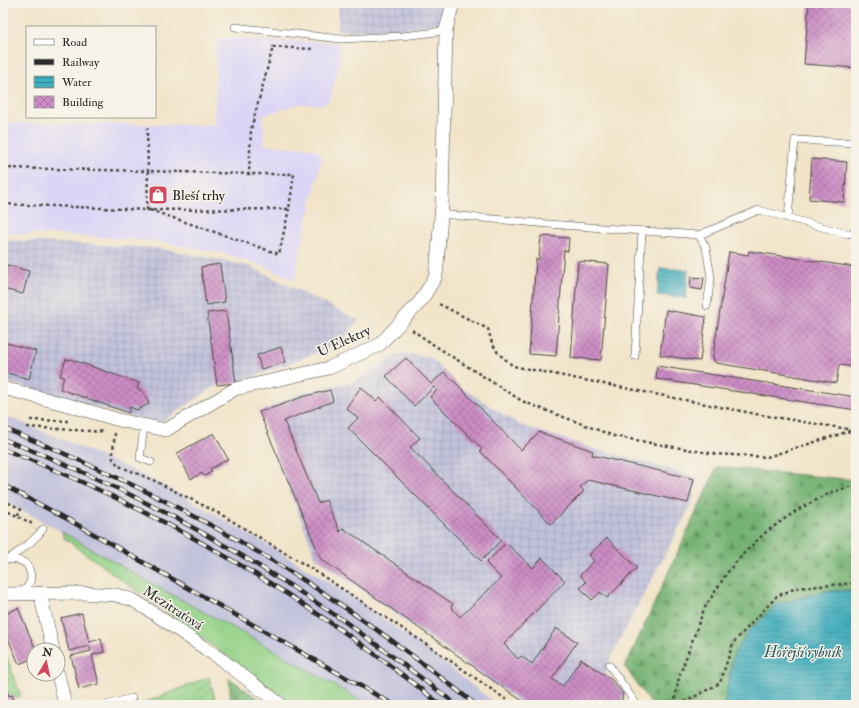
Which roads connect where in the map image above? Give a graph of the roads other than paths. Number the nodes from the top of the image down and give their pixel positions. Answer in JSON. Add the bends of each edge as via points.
{"nodes":[{"id":1,"x":453,"y":3,"type":"edge"},
{"id":2,"x":235,"y":27,"type":"dead end"},
{"id":3,"x":446,"y":30,"type":"junction"},
{"id":4,"x":856,"y":143,"type":"edge"},
{"id":5,"x":440,"y":214,"type":"junction"},
{"id":6,"x":788,"y":218,"type":"junction"},
{"id":7,"x":642,"y":231,"type":"junction"},
{"id":8,"x":856,"y":231,"type":"edge"},
{"id":9,"x":699,"y":235,"type":"junction"},
{"id":10,"x":707,"y":306,"type":"dead end"},
{"id":11,"x":635,"y":356,"type":"dead end"},
{"id":12,"x":3,"y":388,"type":"edge"},
{"id":13,"x":144,"y":426,"type":"junction"},
{"id":14,"x":151,"y":462,"type":"dead end"},
{"id":15,"x":44,"y":529,"type":"road end"},
{"id":16,"x":5,"y":561,"type":"edge"},
{"id":17,"x":18,"y":593,"type":"junction"},
{"id":18,"x":40,"y":593,"type":"junction"},
{"id":19,"x":3,"y":594,"type":"edge"},
{"id":20,"x":51,"y":642,"type":"edge"},
{"id":21,"x":609,"y":665,"type":"dead end"},
{"id":22,"x":60,"y":682,"type":"edge"},
{"id":23,"x":132,"y":698,"type":"dead end"},
{"id":24,"x":65,"y":705,"type":"edge"},
{"id":25,"x":106,"y":705,"type":"edge"},
{"id":26,"x":281,"y":705,"type":"edge"},
{"id":27,"x":637,"y":705,"type":"edge"}],
"edges":[{"from":1,"to":3,"type":"street","name":"U Elektry"},
{"from":2,"to":3,"type":"lane","via":[[341,39],[429,34]]},
{"from":3,"to":5,"type":"street","name":"U Elektry"},
{"from":4,"to":6,"type":"lane","via":[[795,140]]},
{"from":5,"to":7,"type":"lane"},
{"from":5,"to":13,"type":"street","name":"U Elektry","via":[[436,276],[420,302],[379,345],[329,368],[235,390],[166,430]]},
{"from":6,"to":8,"type":"lane","via":[[848,234]]},
{"from":6,"to":9,"type":"lane","via":[[759,210]]},
{"from":7,"to":9,"type":"lane"},
{"from":7,"to":11,"type":"lane"},
{"from":9,"to":10,"type":"lane","via":[[706,248],[711,277]]},
{"from":12,"to":13,"type":"street","name":"U Elektry"},
{"from":13,"to":14,"type":"lane","via":[[140,458]]},
{"from":15,"to":16,"type":"lane"},
{"from":16,"to":17,"type":"lane","via":[[25,562],[29,568],[30,584]]},
{"from":17,"to":18,"type":"street","name":"Mezitraťová"},
{"from":17,"to":19,"type":"street","name":"Mezitraťová"},
{"from":18,"to":20,"type":"street"},
{"from":18,"to":26,"type":"street","name":"Mezitraťová","via":[[81,593],[133,600],[222,660]]},
{"from":21,"to":27,"type":"lane"},
{"from":22,"to":24,"type":"street"},
{"from":23,"to":25,"type":"lane"}]}
